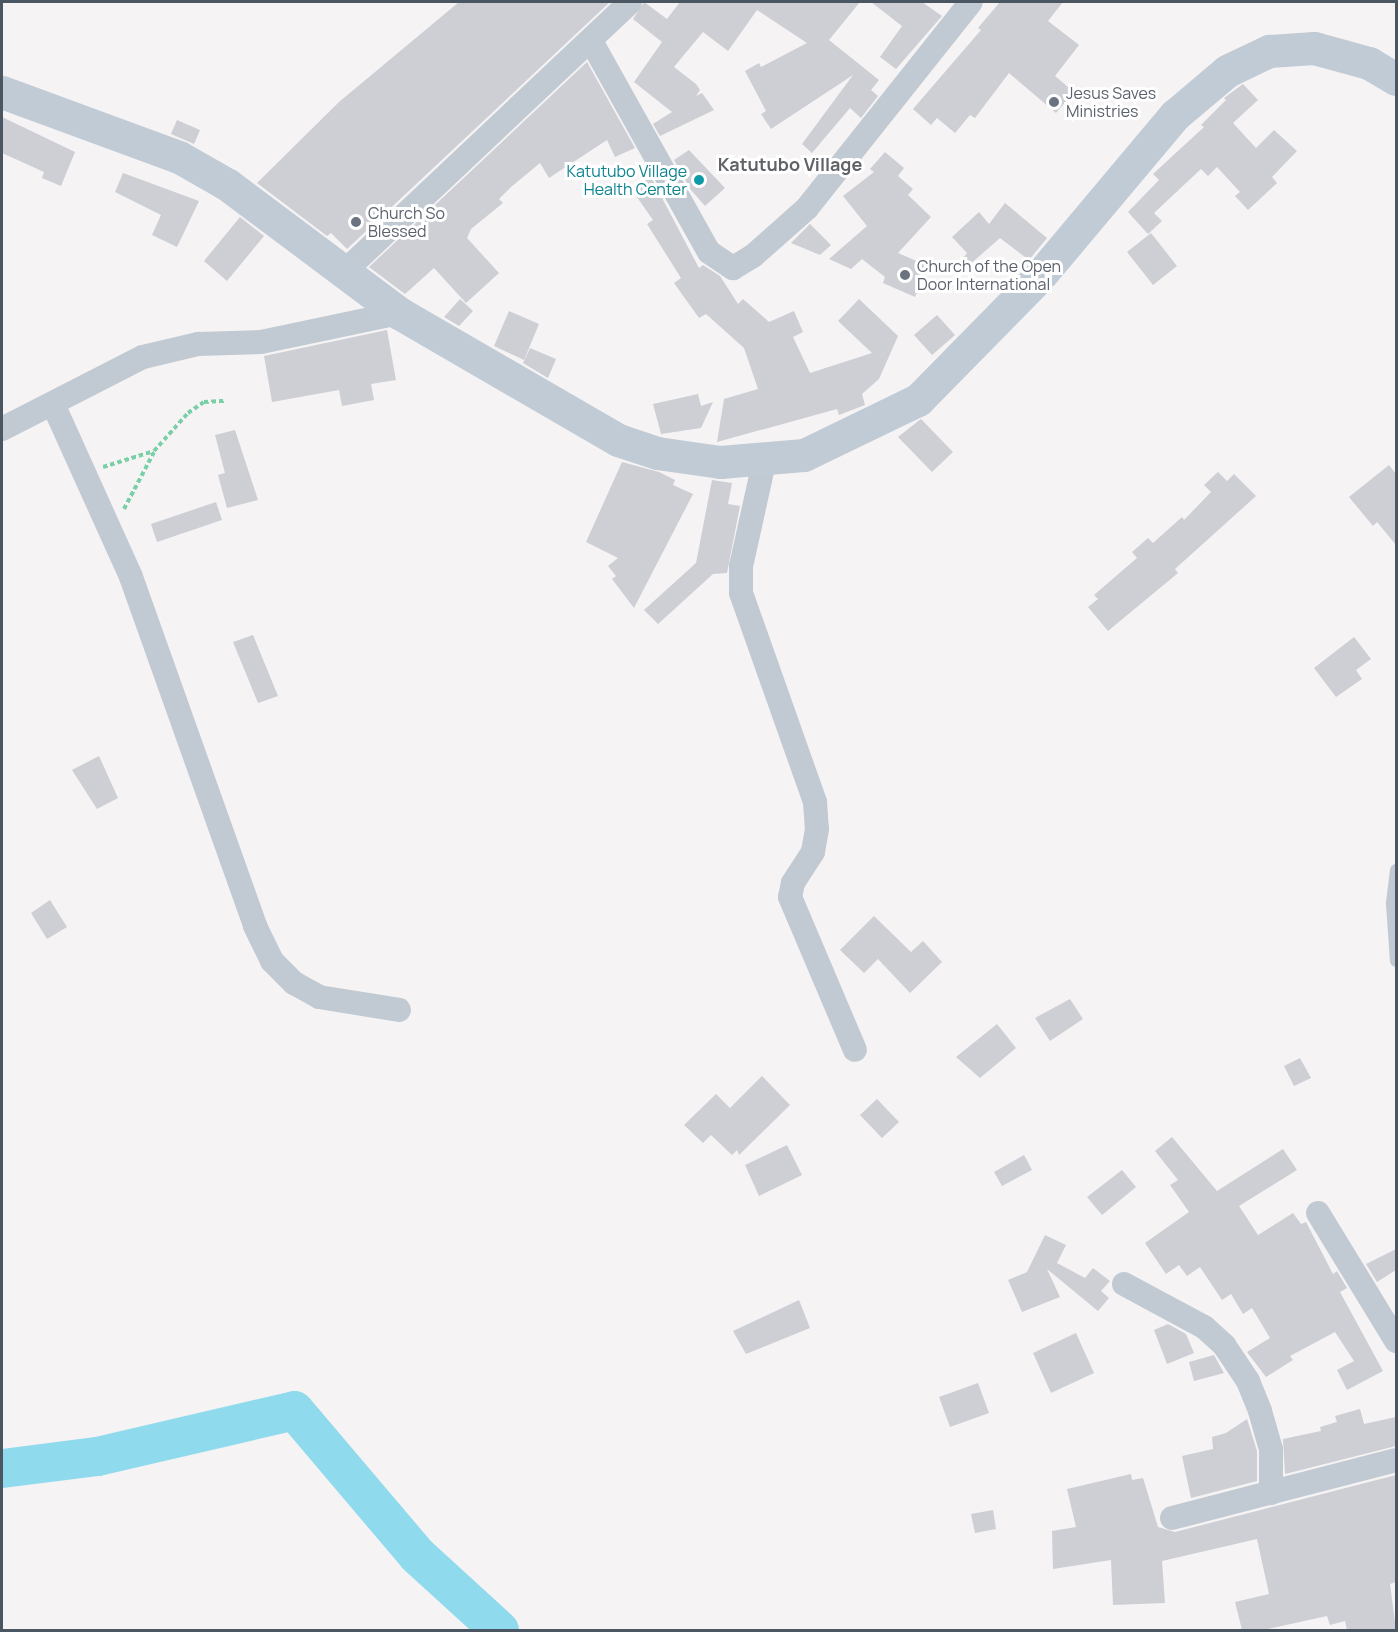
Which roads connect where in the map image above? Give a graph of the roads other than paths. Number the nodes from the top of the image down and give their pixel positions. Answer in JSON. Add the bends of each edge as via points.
{"nodes":[{"id":1,"x":630,"y":2,"type":"edge"},
{"id":2,"x":971,"y":2,"type":"edge"},
{"id":3,"x":591,"y":41,"type":"junction"},
{"id":4,"x":1396,"y":79,"type":"edge"},
{"id":5,"x":2,"y":92,"type":"edge"},
{"id":6,"x":346,"y":270,"type":"junction"},
{"id":7,"x":399,"y":313,"type":"junction"},
{"id":8,"x":53,"y":404,"type":"junction"},
{"id":9,"x":2,"y":429,"type":"edge"},
{"id":10,"x":765,"y":458,"type":"junction"},
{"id":11,"x":1396,"y":870,"type":"edge"},
{"id":12,"x":1396,"y":961,"type":"edge"},
{"id":13,"x":399,"y":1010,"type":"dead end"},
{"id":14,"x":855,"y":1050,"type":"dead end"},
{"id":15,"x":1318,"y":1213,"type":"dead end"},
{"id":16,"x":1124,"y":1284,"type":"dead end"},
{"id":17,"x":1396,"y":1341,"type":"edge"},
{"id":18,"x":1396,"y":1460,"type":"edge"},
{"id":19,"x":1271,"y":1493,"type":"junction"},
{"id":20,"x":1172,"y":1518,"type":"dead end"}],
"edges":[{"from":1,"to":3,"type":"street"},
{"from":2,"to":3,"type":"street","via":[[807,208],[753,256],[733,268],[709,252]]},
{"from":3,"to":6,"type":"street"},
{"from":4,"to":10,"type":"street","via":[[1369,63],[1314,48],[1269,51],[1227,71],[1175,115],[1038,278],[918,400],[804,455]]},
{"from":5,"to":6,"type":"street","via":[[179,157],[228,184]]},
{"from":6,"to":7,"type":"street"},
{"from":7,"to":8,"type":"street","via":[[261,342],[198,344],[143,357]]},
{"from":7,"to":10,"type":"street","via":[[618,440],[657,453],[720,462]]},
{"from":8,"to":9,"type":"street"},
{"from":8,"to":13,"type":"street","via":[[113,531],[227,839],[255,926],[272,961],[294,983],[319,997]]},
{"from":10,"to":14,"type":"street","via":[[741,566],[741,593],[815,802],[817,829],[813,852],[793,883],[790,897]]},
{"from":11,"to":12,"type":"lane","via":[[1392,904]]},
{"from":15,"to":17,"type":"street"},
{"from":16,"to":19,"type":"street","via":[[1204,1327],[1224,1345],[1248,1381],[1260,1411],[1271,1449]]},
{"from":18,"to":19,"type":"street"},
{"from":19,"to":20,"type":"street"}]}
